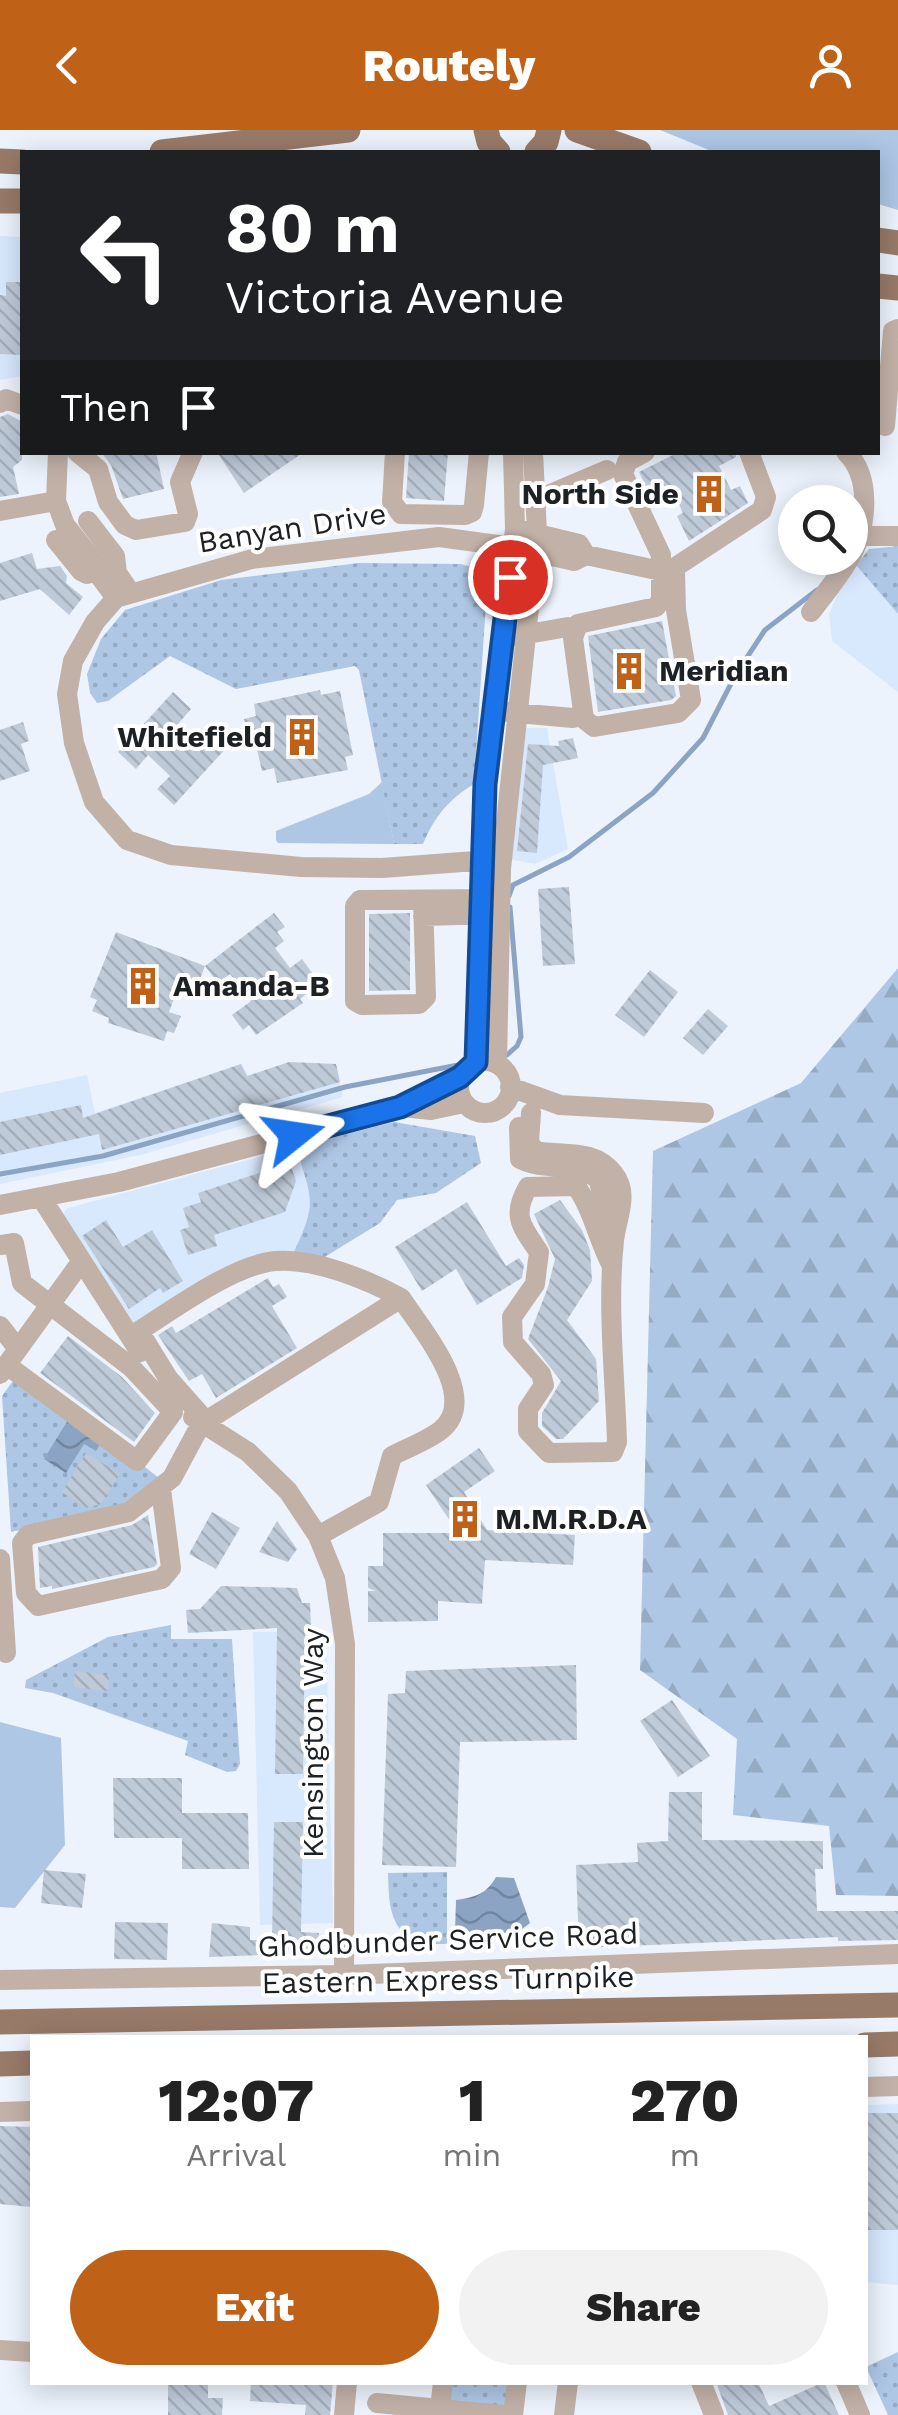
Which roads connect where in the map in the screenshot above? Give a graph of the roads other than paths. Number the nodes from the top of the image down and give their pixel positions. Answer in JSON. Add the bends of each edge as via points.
{"nodes":[{"id":1,"x":348,"y":130,"type":"edge"},
{"id":2,"x":587,"y":132,"type":"edge"},
{"id":3,"x":179,"y":150,"type":"edge"},
{"id":4,"x":634,"y":150,"type":"edge"},
{"id":5,"x":898,"y":329,"type":"edge"},
{"id":6,"x":887,"y":426,"type":"edge"},
{"id":7,"x":58,"y":455,"type":"edge"},
{"id":8,"x":81,"y":455,"type":"edge"},
{"id":9,"x":191,"y":455,"type":"edge"},
{"id":10,"x":395,"y":455,"type":"edge"},
{"id":11,"x":479,"y":455,"type":"edge"},
{"id":12,"x":513,"y":455,"type":"edge"},
{"id":13,"x":533,"y":455,"type":"edge"},
{"id":14,"x":639,"y":455,"type":"edge"},
{"id":15,"x":749,"y":455,"type":"edge"},
{"id":16,"x":848,"y":455,"type":"edge"},
{"id":17,"x":608,"y":470,"type":"dead end"},
{"id":18,"x":863,"y":485,"type":"edge"},
{"id":19,"x":56,"y":501,"type":"junction"},
{"id":20,"x":534,"y":501,"type":"junction"},
{"id":21,"x":0,"y":512,"type":"edge"},
{"id":22,"x":88,"y":521,"type":"dead end"},
{"id":23,"x":868,"y":536,"type":"edge"},
{"id":24,"x":898,"y":536,"type":"edge"},
{"id":25,"x":514,"y":538,"type":"junction"},
{"id":26,"x":56,"y":540,"type":"dead end"},
{"id":27,"x":536,"y":542,"type":"junction"},
{"id":28,"x":114,"y":556,"type":"junction"},
{"id":29,"x":95,"y":570,"type":"junction"},
{"id":30,"x":667,"y":572,"type":"junction"},
{"id":31,"x":838,"y":575,"type":"edge"},
{"id":32,"x":123,"y":595,"type":"junction"},
{"id":33,"x":812,"y":612,"type":"dead end"},
{"id":34,"x":568,"y":626,"type":"dead end"},
{"id":35,"x":528,"y":635,"type":"junction"},
{"id":36,"x":504,"y":637,"type":"junction"},
{"id":37,"x":492,"y":711,"type":"junction"},
{"id":38,"x":516,"y":713,"type":"junction"},
{"id":39,"x":574,"y":718,"type":"dead end"},
{"id":40,"x":485,"y":784,"type":"junction"},
{"id":41,"x":509,"y":786,"type":"junction"},
{"id":42,"x":493,"y":860,"type":"junction"},
{"id":43,"x":491,"y":906,"type":"junction"},
{"id":44,"x":423,"y":908,"type":"junction"},
{"id":45,"x":478,"y":1067,"type":"junction"},
{"id":46,"x":510,"y":1087,"type":"junction"},
{"id":47,"x":464,"y":1103,"type":"junction"},
{"id":48,"x":560,"y":1105,"type":"junction"},
{"id":49,"x":400,"y":1107,"type":"junction"},
{"id":50,"x":518,"y":1110,"type":"junction"},
{"id":51,"x":704,"y":1114,"type":"dead end"},
{"id":52,"x":542,"y":1158,"type":"junction"},
{"id":53,"x":42,"y":1199,"type":"junction"},
{"id":54,"x":0,"y":1206,"type":"edge"},
{"id":55,"x":0,"y":1245,"type":"edge"},
{"id":56,"x":81,"y":1262,"type":"junction"},
{"id":57,"x":612,"y":1266,"type":"junction"},
{"id":58,"x":401,"y":1298,"type":"junction"},
{"id":59,"x":50,"y":1304,"type":"junction"},
{"id":60,"x":0,"y":1326,"type":"edge"},
{"id":61,"x":8,"y":1363,"type":"edge"},
{"id":62,"x":201,"y":1424,"type":"junction"},
{"id":63,"x":161,"y":1489,"type":"junction"},
{"id":64,"x":318,"y":1536,"type":"junction"},
{"id":65,"x":0,"y":1559,"type":"edge"},
{"id":66,"x":6,"y":1653,"type":"dead end"},
{"id":67,"x":898,"y":1954,"type":"edge"},
{"id":68,"x":344,"y":1975,"type":"junction"},
{"id":69,"x":0,"y":1980,"type":"edge"},
{"id":70,"x":898,"y":2005,"type":"edge"},
{"id":71,"x":0,"y":2022,"type":"edge"},
{"id":72,"x":898,"y":2044,"type":"edge"},
{"id":73,"x":868,"y":2045,"type":"edge"},
{"id":74,"x":30,"y":2063,"type":"edge"},
{"id":75,"x":0,"y":2064,"type":"edge"},
{"id":76,"x":898,"y":2086,"type":"edge"},
{"id":77,"x":868,"y":2088,"type":"edge"},
{"id":78,"x":30,"y":2111,"type":"edge"},
{"id":79,"x":0,"y":2112,"type":"edge"},
{"id":80,"x":0,"y":2350,"type":"edge"},
{"id":81,"x":30,"y":2352,"type":"edge"},
{"id":82,"x":348,"y":2385,"type":"edge"},
{"id":83,"x":443,"y":2385,"type":"edge"},
{"id":84,"x":518,"y":2385,"type":"edge"},
{"id":85,"x":568,"y":2385,"type":"edge"},
{"id":86,"x":701,"y":2385,"type":"edge"},
{"id":87,"x":847,"y":2385,"type":"edge"},
{"id":88,"x":377,"y":2400,"type":"edge"},
{"id":89,"x":440,"y":2409,"type":"junction"},
{"id":90,"x":344,"y":2415,"type":"edge"},
{"id":91,"x":504,"y":2415,"type":"edge"},
{"id":92,"x":513,"y":2415,"type":"edge"},
{"id":93,"x":564,"y":2415,"type":"edge"},
{"id":94,"x":714,"y":2415,"type":"edge"},
{"id":95,"x":860,"y":2415,"type":"edge"}],
"edges":[{"from":1,"to":3,"type":"main road"},
{"from":2,"to":4,"type":"main road"},
{"from":5,"to":6,"type":"street"},
{"from":7,"to":19,"type":"street"},
{"from":8,"to":9,"type":"street","via":[[98,468],[108,502],[136,530],[184,522],[180,482]]},
{"from":10,"to":11,"type":"street","via":[[394,510],[465,515],[474,505]]},
{"from":12,"to":25,"type":"street"},
{"from":13,"to":20,"type":"street"},
{"from":14,"to":30,"type":"street","via":[[626,462],[623,474]]},
{"from":15,"to":30,"type":"street","via":[[766,497],[762,510]]},
{"from":16,"to":18,"type":"street"},
{"from":17,"to":20,"type":"street"},
{"from":19,"to":21,"type":"street"},
{"from":19,"to":29,"type":"street"},
{"from":20,"to":27,"type":"street"},
{"from":22,"to":28,"type":"street"},
{"from":23,"to":24,"type":"street"},
{"from":25,"to":27,"type":"street","name":"Banyan Drive"},
{"from":25,"to":32,"type":"street","name":"Banyan Drive","via":[[439,537],[252,558]]},
{"from":25,"to":36,"type":"street"},
{"from":26,"to":29,"type":"street","via":[[80,571]]},
{"from":27,"to":30,"type":"street","name":"Banyan Drive","via":[[574,561],[586,554]]},
{"from":27,"to":35,"type":"street"},
{"from":28,"to":29,"type":"street"},
{"from":28,"to":32,"type":"street"},
{"from":29,"to":32,"type":"street"},
{"from":30,"to":30,"type":"street","via":[[656,608],[578,624],[573,638],[584,719],[594,728],[678,713],[691,700]]},
{"from":31,"to":33,"type":"street"},
{"from":32,"to":42,"type":"street","via":[[94,622],[73,662],[67,694],[74,743],[94,802],[126,840],[170,855],[284,866]]},
{"from":34,"to":35,"type":"street"},
{"from":35,"to":36,"type":"street"},
{"from":35,"to":38,"type":"street"},
{"from":36,"to":37,"type":"street"},
{"from":37,"to":38,"type":"street"},
{"from":37,"to":40,"type":"street"},
{"from":38,"to":39,"type":"street"},
{"from":38,"to":41,"type":"street"},
{"from":40,"to":41,"type":"street"},
{"from":40,"to":42,"type":"street"},
{"from":41,"to":42,"type":"street"},
{"from":42,"to":43,"type":"street"},
{"from":43,"to":44,"type":"street"},
{"from":43,"to":45,"type":"street"},
{"from":44,"to":44,"type":"street","via":[[426,997],[420,1004],[355,1001],[355,906],[360,900]]},
{"from":45,"to":46,"type":"street","via":[[508,1074]]},
{"from":45,"to":47,"type":"street","via":[[458,1090]]},
{"from":45,"to":49,"type":"street"},
{"from":46,"to":48,"type":"street"},
{"from":46,"to":50,"type":"street"},
{"from":47,"to":49,"type":"street"},
{"from":47,"to":50,"type":"street","via":[[481,1113]]},
{"from":48,"to":50,"type":"street","via":[[538,1114]]},
{"from":48,"to":51,"type":"street"},
{"from":49,"to":53,"type":"street"},
{"from":50,"to":52,"type":"street"},
{"from":50,"to":52,"type":"street","via":[[520,1166]]},
{"from":52,"to":57,"type":"street","via":[[598,1179],[614,1234]]},
{"from":53,"to":54,"type":"street"},
{"from":53,"to":56,"type":"street","name":"Kensington Way"},
{"from":55,"to":59,"type":"street","via":[[14,1243],[22,1283]]},
{"from":56,"to":59,"type":"street"},
{"from":56,"to":62,"type":"street","name":"Kensington Way","via":[[128,1338]]},
{"from":57,"to":57,"type":"street","via":[[576,1186],[528,1187],[519,1222],[539,1252],[535,1284],[512,1316],[513,1342],[542,1374],[544,1386],[528,1409],[528,1432],[549,1454],[613,1452],[618,1442]]},
{"from":58,"to":58,"type":"street","via":[[206,1420],[168,1378],[139,1331],[217,1282],[273,1260],[367,1280]]},
{"from":58,"to":64,"type":"street","via":[[451,1377],[456,1403],[444,1428],[392,1456],[379,1502]]},
{"from":59,"to":61,"type":"street"},
{"from":59,"to":61,"type":"street","via":[[131,1367],[173,1412],[137,1461]]},
{"from":60,"to":61,"type":"street"},
{"from":62,"to":63,"type":"street"},
{"from":62,"to":64,"type":"street","name":"Kensington Way","via":[[248,1452],[288,1490]]},
{"from":63,"to":63,"type":"street","via":[[129,1512],[28,1535],[22,1543],[26,1593],[38,1606],[162,1579],[171,1568]]},
{"from":64,"to":68,"type":"street","name":"Kensington Way","via":[[334,1578],[345,1644]]},
{"from":65,"to":66,"type":"street"},
{"from":67,"to":68,"type":"street","name":"Ghodbunder Service Road"},
{"from":68,"to":69,"type":"street","name":"Ghodbunder Service Road"},
{"from":70,"to":71,"type":"main road","name":"Eastern Express Turnpike"},
{"from":72,"to":73,"type":"main road"},
{"from":74,"to":75,"type":"main road"},
{"from":76,"to":77,"type":"street"},
{"from":78,"to":79,"type":"street"},
{"from":80,"to":81,"type":"street"},
{"from":82,"to":90,"type":"street"},
{"from":83,"to":89,"type":"street"},
{"from":84,"to":92,"type":"street"},
{"from":85,"to":93,"type":"street"},
{"from":86,"to":94,"type":"street"},
{"from":87,"to":95,"type":"street"},
{"from":88,"to":89,"type":"street"},
{"from":89,"to":91,"type":"street"}]}
